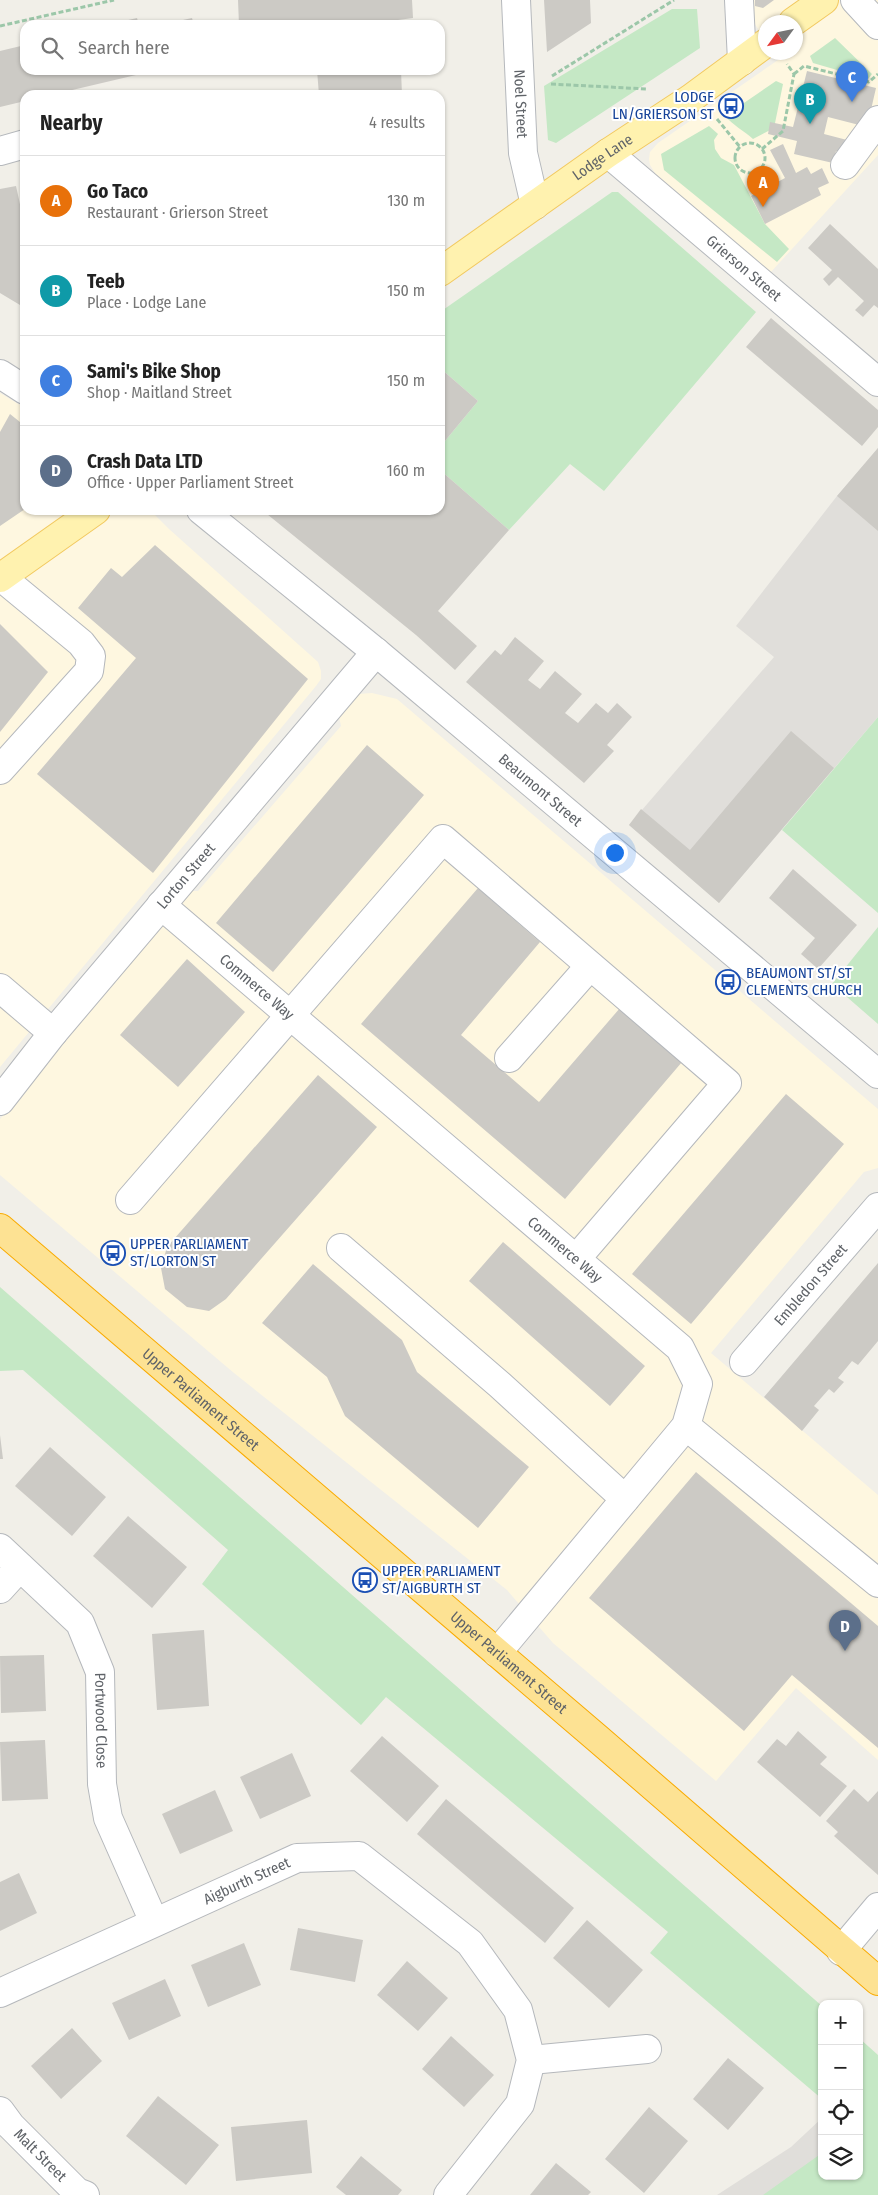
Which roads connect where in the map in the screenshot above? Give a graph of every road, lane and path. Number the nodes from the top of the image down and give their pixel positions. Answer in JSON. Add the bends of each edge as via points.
{"nodes":[{"id":1,"x":114,"y":0,"type":"edge"},
{"id":2,"x":516,"y":0,"type":"edge"},
{"id":3,"x":674,"y":0,"type":"edge"},
{"id":4,"x":740,"y":0,"type":"edge"},
{"id":5,"x":824,"y":0,"type":"edge"},
{"id":6,"x":855,"y":0,"type":"edge"},
{"id":7,"x":803,"y":15,"type":"edge"},
{"id":8,"x":26,"y":20,"type":"edge"},
{"id":9,"x":20,"y":21,"type":"edge"},
{"id":10,"x":878,"y":25,"type":"edge"},
{"id":11,"x":0,"y":26,"type":"edge"},
{"id":12,"x":758,"y":56,"type":"edge"},
{"id":13,"x":782,"y":60,"type":"edge"},
{"id":14,"x":742,"y":61,"type":"junction"},
{"id":15,"x":794,"y":74,"type":"junction"},
{"id":16,"x":878,"y":74,"type":"edge"},
{"id":17,"x":529,"y":84,"type":"junction"},
{"id":18,"x":696,"y":95,"type":"junction"},
{"id":19,"x":673,"y":111,"type":"junction"},
{"id":20,"x":878,"y":120,"type":"edge"},
{"id":21,"x":20,"y":145,"type":"edge"},
{"id":22,"x":740,"y":147,"type":"junction"},
{"id":23,"x":762,"y":149,"type":"junction"},
{"id":24,"x":0,"y":151,"type":"edge"},
{"id":25,"x":608,"y":153,"type":"junction"},
{"id":26,"x":845,"y":165,"type":"dead end"},
{"id":27,"x":535,"y":205,"type":"junction"},
{"id":28,"x":445,"y":268,"type":"edge"},
{"id":29,"x":0,"y":374,"type":"edge"},
{"id":30,"x":878,"y":382,"type":"edge"},
{"id":31,"x":20,"y":387,"type":"edge"},
{"id":32,"x":89,"y":515,"type":"edge"},
{"id":33,"x":206,"y":515,"type":"edge"},
{"id":34,"x":1,"y":578,"type":"edge"},
{"id":35,"x":376,"y":652,"type":"junction"},
{"id":36,"x":0,"y":770,"type":"edge"},
{"id":37,"x":161,"y":905,"type":"junction"},
{"id":38,"x":590,"y":966,"type":"junction"},
{"id":39,"x":0,"y":988,"type":"edge"},
{"id":40,"x":291,"y":1015,"type":"junction"},
{"id":41,"x":52,"y":1033,"type":"junction"},
{"id":42,"x":509,"y":1058,"type":"dead end"},
{"id":43,"x":878,"y":1074,"type":"edge"},
{"id":44,"x":0,"y":1101,"type":"edge"},
{"id":45,"x":130,"y":1200,"type":"dead end"},
{"id":46,"x":878,"y":1207,"type":"edge"},
{"id":47,"x":0,"y":1228,"type":"edge"},
{"id":48,"x":341,"y":1248,"type":"dead end"},
{"id":49,"x":576,"y":1260,"type":"junction"},
{"id":50,"x":744,"y":1362,"type":"dead end"},
{"id":51,"x":686,"y":1426,"type":"junction"},
{"id":52,"x":625,"y":1499,"type":"junction"},
{"id":53,"x":0,"y":1548,"type":"edge"},
{"id":54,"x":20,"y":1567,"type":"junction"},
{"id":55,"x":878,"y":1583,"type":"edge"},
{"id":56,"x":0,"y":1589,"type":"edge"},
{"id":57,"x":497,"y":1653,"type":"junction"},
{"id":58,"x":878,"y":1907,"type":"edge"},
{"id":59,"x":154,"y":1922,"type":"junction"},
{"id":60,"x":841,"y":1951,"type":"junction"},
{"id":61,"x":878,"y":1981,"type":"edge"},
{"id":62,"x":0,"y":1993,"type":"edge"},
{"id":63,"x":647,"y":2049,"type":"dead end"},
{"id":64,"x":531,"y":2060,"type":"junction"},
{"id":65,"x":0,"y":2111,"type":"edge"},
{"id":66,"x":85,"y":2195,"type":"edge"},
{"id":67,"x":448,"y":2195,"type":"edge"}],
"edges":[{"from":1,"to":8,"type":"path"},
{"from":2,"to":17,"type":"street","name":"Noel Street"},
{"from":3,"to":17,"type":"path"},
{"from":4,"to":14,"type":"street"},
{"from":5,"to":7,"type":"main road"},
{"from":6,"to":10,"type":"street"},
{"from":9,"to":11,"type":"path"},
{"from":12,"to":14,"type":"main road","name":"Lodge Lane"},
{"from":13,"to":15,"type":"path"},
{"from":14,"to":18,"type":"main road","name":"Lodge Lane"},
{"from":15,"to":16,"type":"path","via":[[804,66],[869,82]]},
{"from":15,"to":23,"type":"path","via":[[783,131]]},
{"from":17,"to":19,"type":"path","via":[[657,89]]},
{"from":17,"to":27,"type":"street","name":"Noel Street","via":[[523,152]]},
{"from":18,"to":19,"type":"main road","name":"Lodge Lane"},
{"from":18,"to":22,"type":"path"},
{"from":19,"to":25,"type":"main road","name":"Lodge Lane"},
{"from":20,"to":26,"type":"street"},
{"from":21,"to":24,"type":"street"},
{"from":22,"to":23,"type":"path","via":[[749,143]]},
{"from":22,"to":23,"type":"path","via":[[737,165],[748,173],[762,168],[765,159]]},
{"from":25,"to":27,"type":"main road","name":"Lodge Lane"},
{"from":25,"to":30,"type":"street","name":"Grierson Street"},
{"from":27,"to":28,"type":"main road","name":"Lodge Lane"},
{"from":29,"to":31,"type":"street"},
{"from":32,"to":34,"type":"main road"},
{"from":33,"to":35,"type":"street","name":"Beaumont Street"},
{"from":34,"to":36,"type":"street","via":[[81,642],[91,656],[89,671]]},
{"from":35,"to":37,"type":"street","name":"Lorton Street"},
{"from":35,"to":43,"type":"street","name":"Beaumont Street"},
{"from":37,"to":40,"type":"street","name":"Commerce Way"},
{"from":37,"to":41,"type":"street","name":"Lorton Street"},
{"from":38,"to":40,"type":"street","via":[[443,840]]},
{"from":38,"to":42,"type":"street"},
{"from":38,"to":49,"type":"street","via":[[727,1084]]},
{"from":39,"to":41,"type":"street"},
{"from":40,"to":45,"type":"street"},
{"from":40,"to":49,"type":"street","name":"Commerce Way"},
{"from":41,"to":44,"type":"street","name":"Lorton Street"},
{"from":46,"to":50,"type":"street","name":"Embledon Street"},
{"from":47,"to":57,"type":"highway","name":"Upper Parliament Street"},
{"from":48,"to":52,"type":"street","via":[[500,1385]]},
{"from":49,"to":51,"type":"street","name":"Commerce Way","via":[[680,1348],[698,1384]]},
{"from":51,"to":52,"type":"street","name":"Commerce Way"},
{"from":51,"to":55,"type":"street"},
{"from":52,"to":57,"type":"street","name":"Commerce Way"},
{"from":53,"to":54,"type":"street","name":"Portwood Close"},
{"from":54,"to":56,"type":"street"},
{"from":54,"to":59,"type":"street","name":"Portwood Close","via":[[80,1623],[100,1672],[102,1784],[108,1818]]},
{"from":57,"to":60,"type":"highway","name":"Upper Parliament Street"},
{"from":58,"to":60,"type":"street"},
{"from":59,"to":62,"type":"street","name":"Aigburth Street"},
{"from":59,"to":64,"type":"street","name":"Aigburth Street","via":[[297,1858],[359,1856],[470,1943],[518,2010]]},
{"from":60,"to":61,"type":"highway","name":"Upper Parliament Street"},
{"from":63,"to":64,"type":"street"},
{"from":64,"to":67,"type":"street","name":"Aigburth Street","via":[[520,2104]]},
{"from":65,"to":66,"type":"street","name":"Malt Street","via":[[77,2192]]}]}
